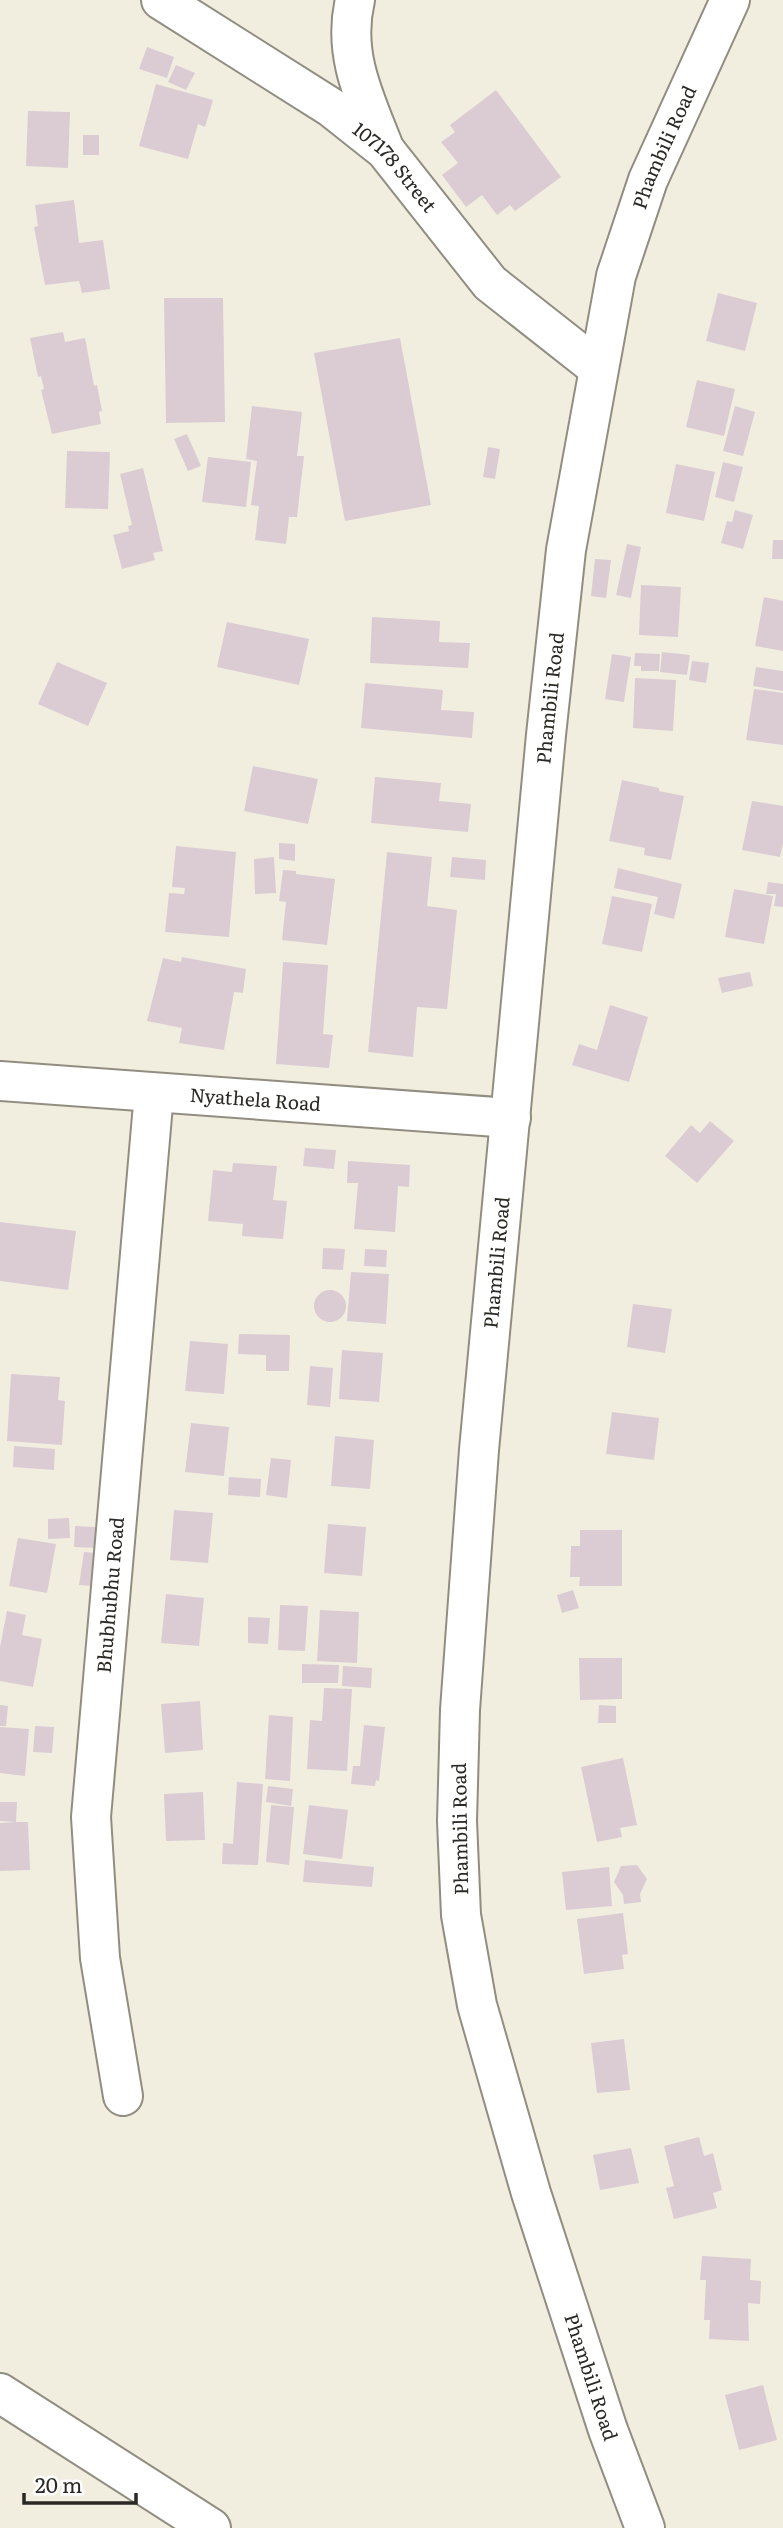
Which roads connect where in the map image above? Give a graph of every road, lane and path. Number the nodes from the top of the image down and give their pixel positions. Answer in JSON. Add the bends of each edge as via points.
{"nodes":[{"id":1,"x":161,"y":0,"type":"edge"},
{"id":2,"x":355,"y":0,"type":"edge"},
{"id":3,"x":730,"y":0,"type":"edge"},
{"id":4,"x":385,"y":150,"type":"junction"},
{"id":5,"x":598,"y":368,"type":"junction"},
{"id":6,"x":0,"y":1081,"type":"edge"},
{"id":7,"x":154,"y":1093,"type":"junction"},
{"id":8,"x":511,"y":1118,"type":"junction"},
{"id":9,"x":123,"y":2096,"type":"dead end"},
{"id":10,"x":5,"y":2397,"type":"edge"},
{"id":11,"x":211,"y":2528,"type":"edge"},
{"id":12,"x":645,"y":2528,"type":"edge"}],
"edges":[{"from":1,"to":4,"type":"street","name":"107178 Street","via":[[331,108]]},
{"from":2,"to":4,"type":"street","via":[[350,20],[354,73]]},
{"from":3,"to":5,"type":"street","name":"Phambili Road","via":[[648,180],[616,276]]},
{"from":4,"to":5,"type":"street","name":"107178 Street","via":[[490,283]]},
{"from":5,"to":8,"type":"street","name":"Phambili Road","via":[[566,550]]},
{"from":6,"to":7,"type":"street","name":"Nyathela Road"},
{"from":7,"to":8,"type":"street","name":"Nyathela Road"},
{"from":7,"to":9,"type":"street","name":"Bhubhubhu Road","via":[[91,1817],[100,1958]]},
{"from":8,"to":12,"type":"street","name":"Phambili Road","via":[[463,1650],[457,1821],[461,1915],[477,2005],[531,2193]]},
{"from":10,"to":11,"type":"street"}]}
